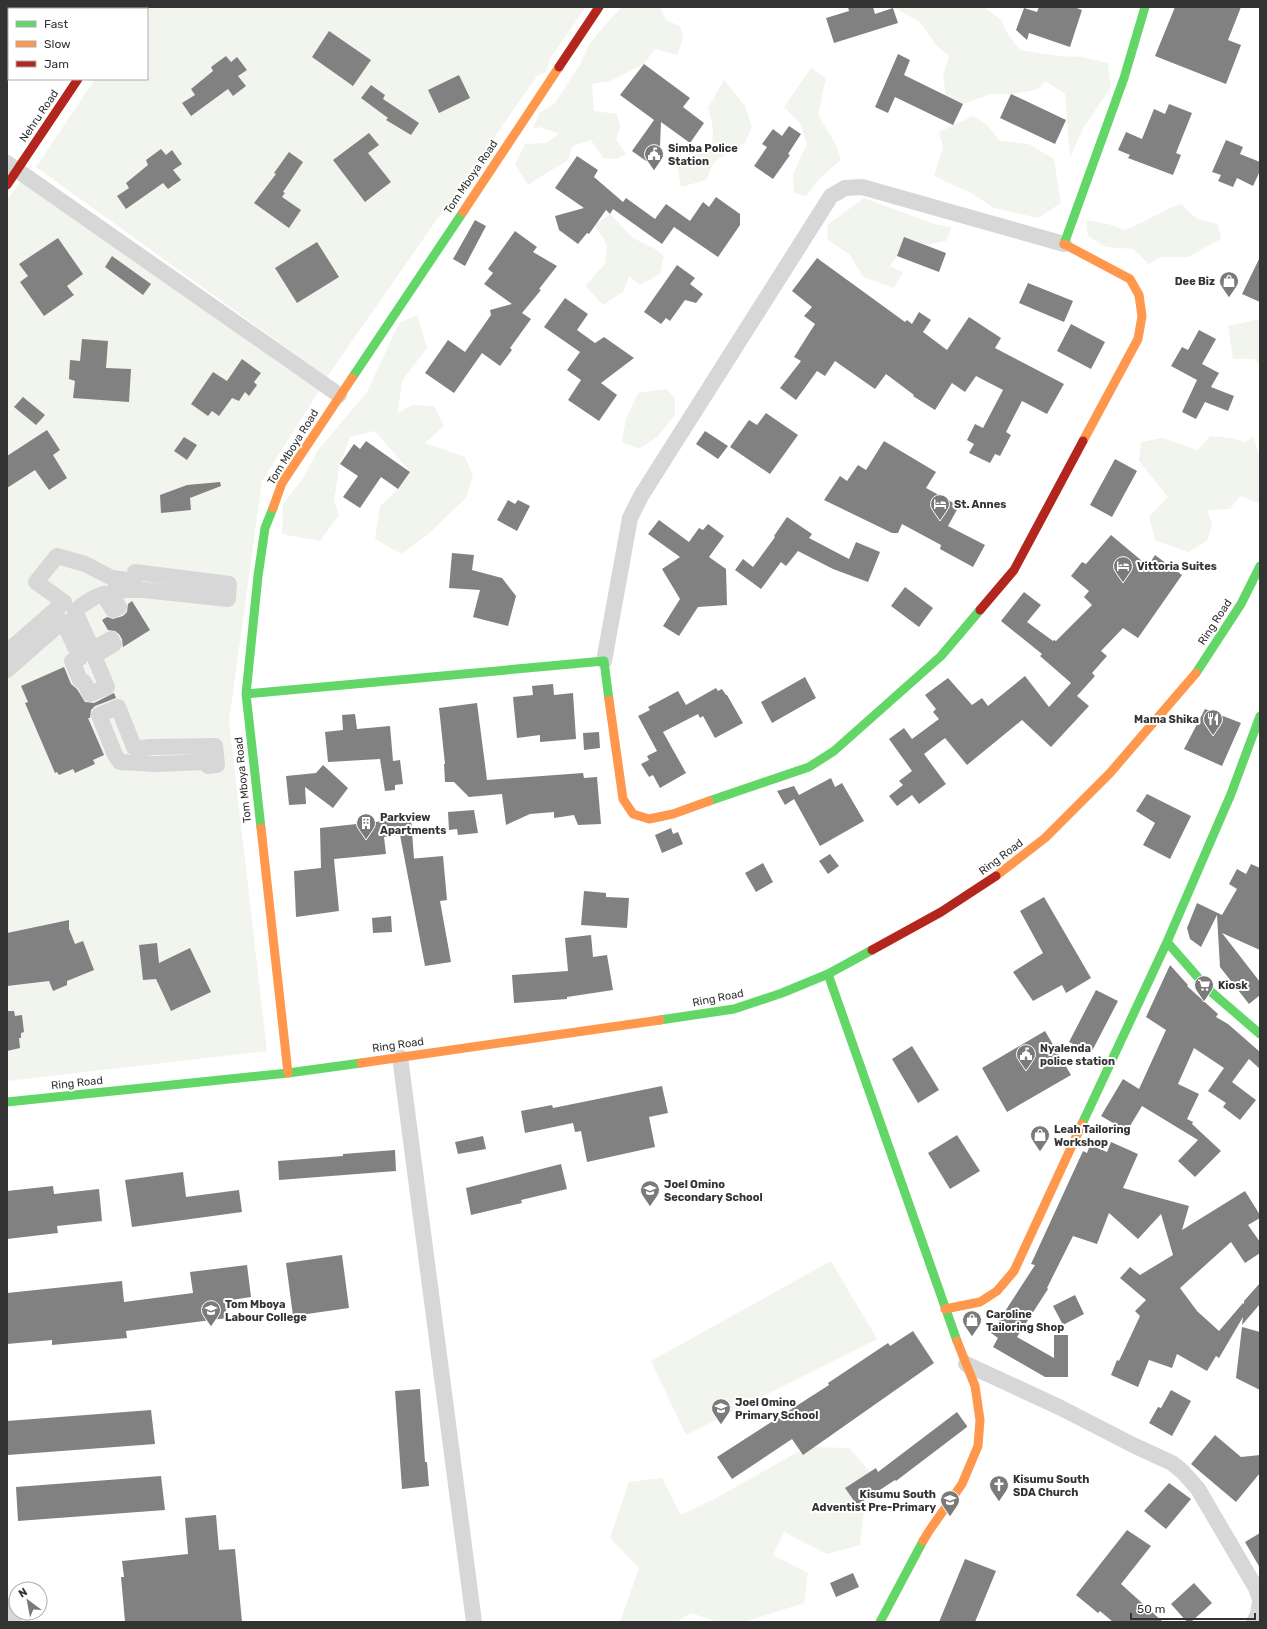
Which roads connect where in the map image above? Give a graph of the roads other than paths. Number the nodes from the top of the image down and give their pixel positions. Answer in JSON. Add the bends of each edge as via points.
{"nodes":[{"id":1,"x":599,"y":7,"type":"edge"},
{"id":2,"x":1145,"y":7,"type":"edge"},
{"id":3,"x":77,"y":80,"type":"edge"},
{"id":4,"x":12,"y":167,"type":"edge"},
{"id":5,"x":7,"y":185,"type":"edge"},
{"id":6,"x":1064,"y":244,"type":"junction"},
{"id":7,"x":339,"y":395,"type":"junction"},
{"id":8,"x":1260,"y":566,"type":"edge"},
{"id":9,"x":7,"y":652,"type":"edge"},
{"id":10,"x":604,"y":661,"type":"junction"},
{"id":11,"x":7,"y":670,"type":"edge"},
{"id":12,"x":246,"y":694,"type":"junction"},
{"id":13,"x":99,"y":716,"type":"joint"},
{"id":14,"x":1260,"y":716,"type":"edge"},
{"id":15,"x":1167,"y":942,"type":"junction"},
{"id":16,"x":828,"y":974,"type":"junction"},
{"id":17,"x":1260,"y":1034,"type":"edge"},
{"id":18,"x":400,"y":1058,"type":"junction"},
{"id":19,"x":288,"y":1073,"type":"junction"},
{"id":20,"x":7,"y":1102,"type":"edge"},
{"id":21,"x":944,"y":1309,"type":"junction"},
{"id":22,"x":966,"y":1364,"type":"junction"},
{"id":23,"x":1260,"y":1599,"type":"edge"},
{"id":24,"x":1260,"y":1602,"type":"edge"},
{"id":25,"x":7,"y":1606,"type":"edge"},
{"id":26,"x":876,"y":1621,"type":"edge"},
{"id":27,"x":14,"y":1622,"type":"edge"},
{"id":28,"x":474,"y":1622,"type":"edge"},
{"id":29,"x":1254,"y":1622,"type":"edge"}],
"edges":[{"from":1,"to":7,"type":"street","name":"Tom Mboya Road"},
{"from":2,"to":6,"type":"street","via":[[1124,78]]},
{"from":3,"to":4,"type":"street","name":"Nehru Road"},
{"from":4,"to":5,"type":"street","name":"Nehru Road"},
{"from":4,"to":7,"type":"street"},
{"from":6,"to":10,"type":"street","via":[[862,187],[845,188],[831,196],[641,496],[630,518]]},
{"from":6,"to":10,"type":"street","via":[[1130,280],[1139,295],[1142,316],[1138,340],[1014,570],[941,656],[834,751],[809,766],[673,814],[649,819],[633,814],[623,799]]},
{"from":7,"to":12,"type":"street","name":"Tom Mboya Road","via":[[282,483],[265,528]]},
{"from":8,"to":16,"type":"street","name":"Ring Road","via":[[1241,604],[1192,679],[1110,773],[1045,838],[990,881],[941,912]]},
{"from":9,"to":11,"type":"street","via":[[64,602],[36,582],[57,556],[86,564],[112,578],[134,581],[135,572],[229,584],[228,599],[126,590],[110,593],[119,607],[113,610],[103,594],[83,604],[75,612],[92,649],[111,639],[114,644],[94,656],[107,686],[90,694],[84,682],[80,680],[72,661],[80,658],[63,621]]},
{"from":10,"to":12,"type":"street"},
{"from":12,"to":19,"type":"street","name":"Tom Mboya Road"},
{"from":13,"to":13,"type":"street","via":[[118,707],[134,747],[215,746],[217,765],[208,766],[207,762],[120,762]]},
{"from":14,"to":15,"type":"street","via":[[1231,794]]},
{"from":15,"to":17,"type":"street","via":[[1209,990]]},
{"from":15,"to":21,"type":"street","via":[[1014,1271],[997,1291],[980,1302]]},
{"from":16,"to":18,"type":"street","name":"Ring Road","via":[[782,994],[734,1009]]},
{"from":16,"to":21,"type":"street"},
{"from":18,"to":19,"type":"street","name":"Ring Road"},
{"from":18,"to":28,"type":"street"},
{"from":19,"to":20,"type":"street","name":"Ring Road"},
{"from":21,"to":22,"type":"street"},
{"from":22,"to":23,"type":"street","via":[[1172,1462],[1198,1489]]},
{"from":22,"to":26,"type":"street","via":[[975,1386],[980,1420],[978,1446],[962,1484],[929,1531]]},
{"from":24,"to":29,"type":"street"},
{"from":25,"to":27,"type":"street"}]}
